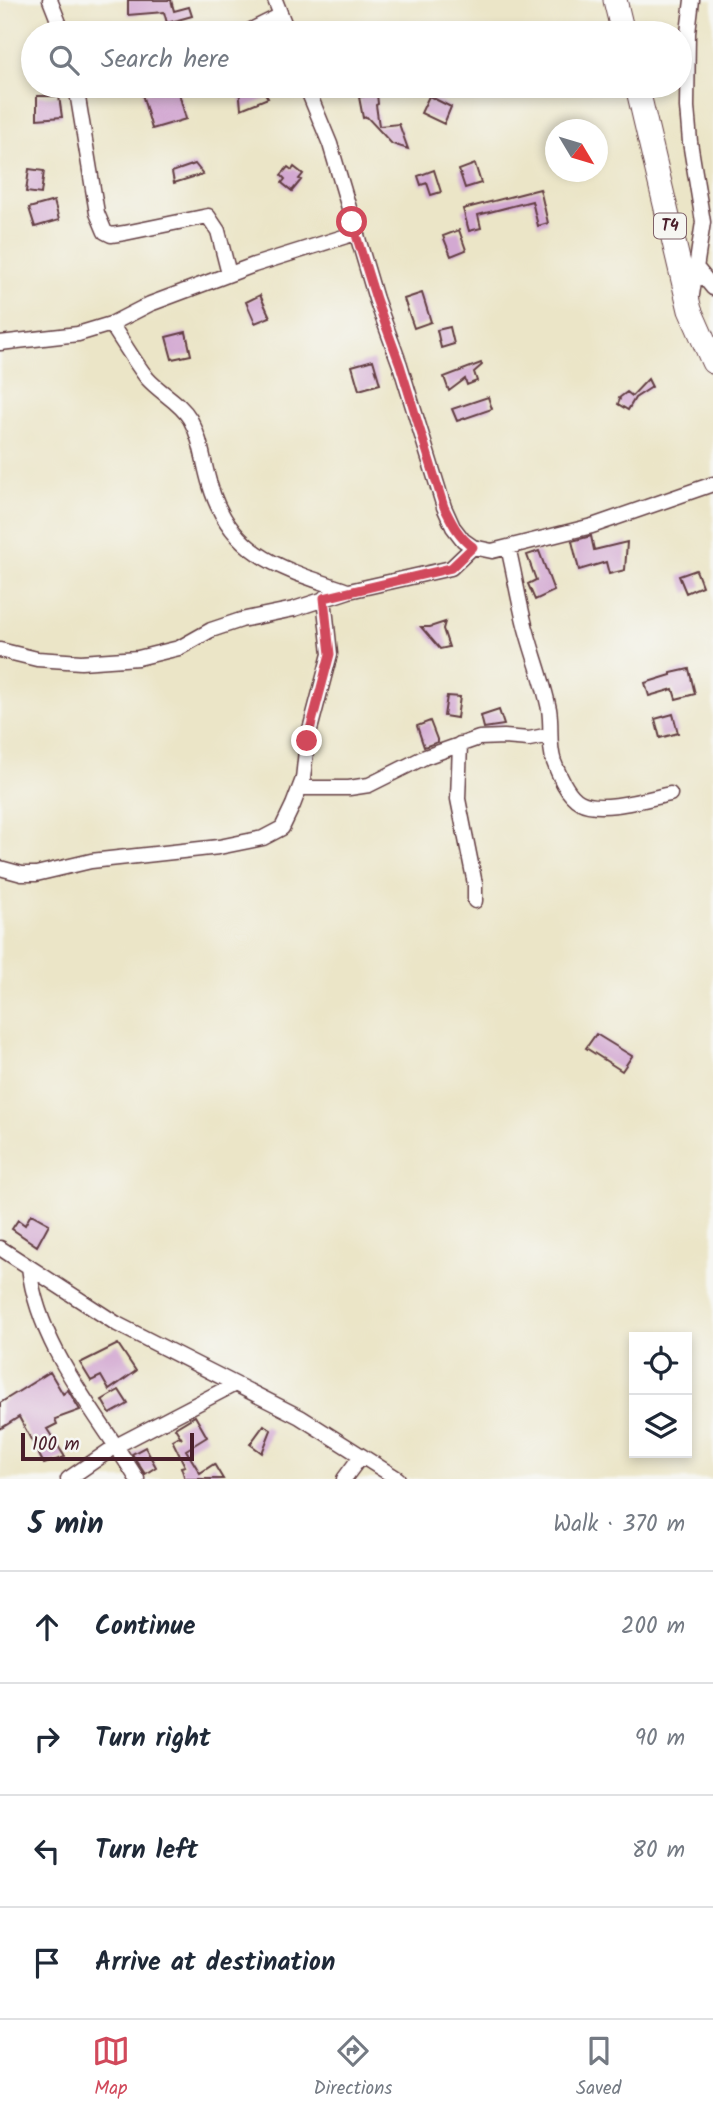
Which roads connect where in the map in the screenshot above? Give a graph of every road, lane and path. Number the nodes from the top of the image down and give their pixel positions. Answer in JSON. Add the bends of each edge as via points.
{"nodes":[{"id":1,"x":50,"y":0,"type":"edge"},
{"id":2,"x":275,"y":0,"type":"edge"},
{"id":3,"x":615,"y":0,"type":"edge"},
{"id":4,"x":692,"y":0,"type":"edge"},
{"id":5,"x":281,"y":15,"type":"junction"},
{"id":6,"x":58,"y":21,"type":"edge"},
{"id":7,"x":269,"y":21,"type":"edge"},
{"id":8,"x":283,"y":21,"type":"edge"},
{"id":9,"x":620,"y":21,"type":"edge"},
{"id":10,"x":689,"y":21,"type":"edge"},
{"id":11,"x":78,"y":98,"type":"edge"},
{"id":12,"x":311,"y":98,"type":"edge"},
{"id":13,"x":640,"y":98,"type":"edge"},
{"id":14,"x":687,"y":98,"type":"edge"},
{"id":15,"x":356,"y":233,"type":"junction"},
{"id":16,"x":695,"y":266,"type":"junction"},
{"id":17,"x":229,"y":274,"type":"junction"},
{"id":18,"x":713,"y":288,"type":"edge"},
{"id":19,"x":690,"y":310,"type":"junction"},
{"id":20,"x":111,"y":324,"type":"junction"},
{"id":21,"x":0,"y":343,"type":"edge"},
{"id":22,"x":713,"y":362,"type":"edge"},
{"id":23,"x":713,"y":485,"type":"edge"},
{"id":24,"x":473,"y":547,"type":"junction"},
{"id":25,"x":508,"y":547,"type":"junction"},
{"id":26,"x":349,"y":591,"type":"junction"},
{"id":27,"x":324,"y":598,"type":"junction"},
{"id":28,"x":0,"y":650,"type":"edge"},
{"id":29,"x":550,"y":735,"type":"junction"},
{"id":30,"x":460,"y":744,"type":"junction"},
{"id":31,"x":300,"y":788,"type":"junction"},
{"id":32,"x":670,"y":794,"type":"dead end"},
{"id":33,"x":0,"y":868,"type":"edge"},
{"id":34,"x":475,"y":901,"type":"dead end"},
{"id":35,"x":0,"y":1248,"type":"edge"},
{"id":36,"x":29,"y":1267,"type":"junction"},
{"id":37,"x":235,"y":1384,"type":"junction"},
{"id":38,"x":116,"y":1446,"type":"junction"},
{"id":39,"x":361,"y":1456,"type":"junction"},
{"id":40,"x":68,"y":1479,"type":"edge"},
{"id":41,"x":137,"y":1479,"type":"edge"},
{"id":42,"x":344,"y":1479,"type":"edge"},
{"id":43,"x":398,"y":1479,"type":"edge"}],
"edges":[{"from":1,"to":6,"type":"street"},
{"from":2,"to":5,"type":"street"},
{"from":3,"to":9,"type":"highway"},
{"from":4,"to":10,"type":"street"},
{"from":5,"to":7,"type":"street"},
{"from":5,"to":8,"type":"street"},
{"from":11,"to":17,"type":"street","via":[[97,213],[105,232],[111,235],[208,216],[218,231]]},
{"from":12,"to":15,"type":"street"},
{"from":13,"to":19,"type":"highway","number":"T4"},
{"from":14,"to":16,"type":"street","via":[[703,222]]},
{"from":15,"to":17,"type":"street"},
{"from":15,"to":24,"type":"street","via":[[444,507],[453,527]]},
{"from":16,"to":18,"type":"street"},
{"from":16,"to":19,"type":"street"},
{"from":17,"to":20,"type":"street"},
{"from":19,"to":22,"type":"highway","number":"T4"},
{"from":20,"to":21,"type":"street","via":[[78,334]]},
{"from":20,"to":26,"type":"street","via":[[147,378],[192,423],[218,511],[235,537],[278,566]]},
{"from":23,"to":25,"type":"street","via":[[592,526]]},
{"from":24,"to":25,"type":"street","via":[[492,551]]},
{"from":24,"to":26,"type":"street","via":[[451,568]]},
{"from":25,"to":29,"type":"street","via":[[549,708]]},
{"from":26,"to":27,"type":"street"},
{"from":27,"to":28,"type":"street","via":[[241,620],[179,648],[138,657],[81,662]]},
{"from":27,"to":31,"type":"street","via":[[330,654]]},
{"from":29,"to":30,"type":"street","via":[[479,738]]},
{"from":29,"to":32,"type":"street","via":[[554,762],[579,802],[609,805]]},
{"from":30,"to":31,"type":"street","via":[[369,785]]},
{"from":30,"to":34,"type":"street","via":[[458,799]]},
{"from":31,"to":33,"type":"street","via":[[282,828],[263,838],[91,861],[36,874]]},
{"from":35,"to":36,"type":"street"},
{"from":36,"to":37,"type":"street","via":[[117,1324]]},
{"from":36,"to":38,"type":"street","via":[[46,1326],[68,1371]]},
{"from":37,"to":38,"type":"street"},
{"from":37,"to":39,"type":"street","via":[[300,1417]]},
{"from":38,"to":40,"type":"street"},
{"from":38,"to":41,"type":"street"},
{"from":39,"to":42,"type":"street"},
{"from":39,"to":43,"type":"street"}]}
